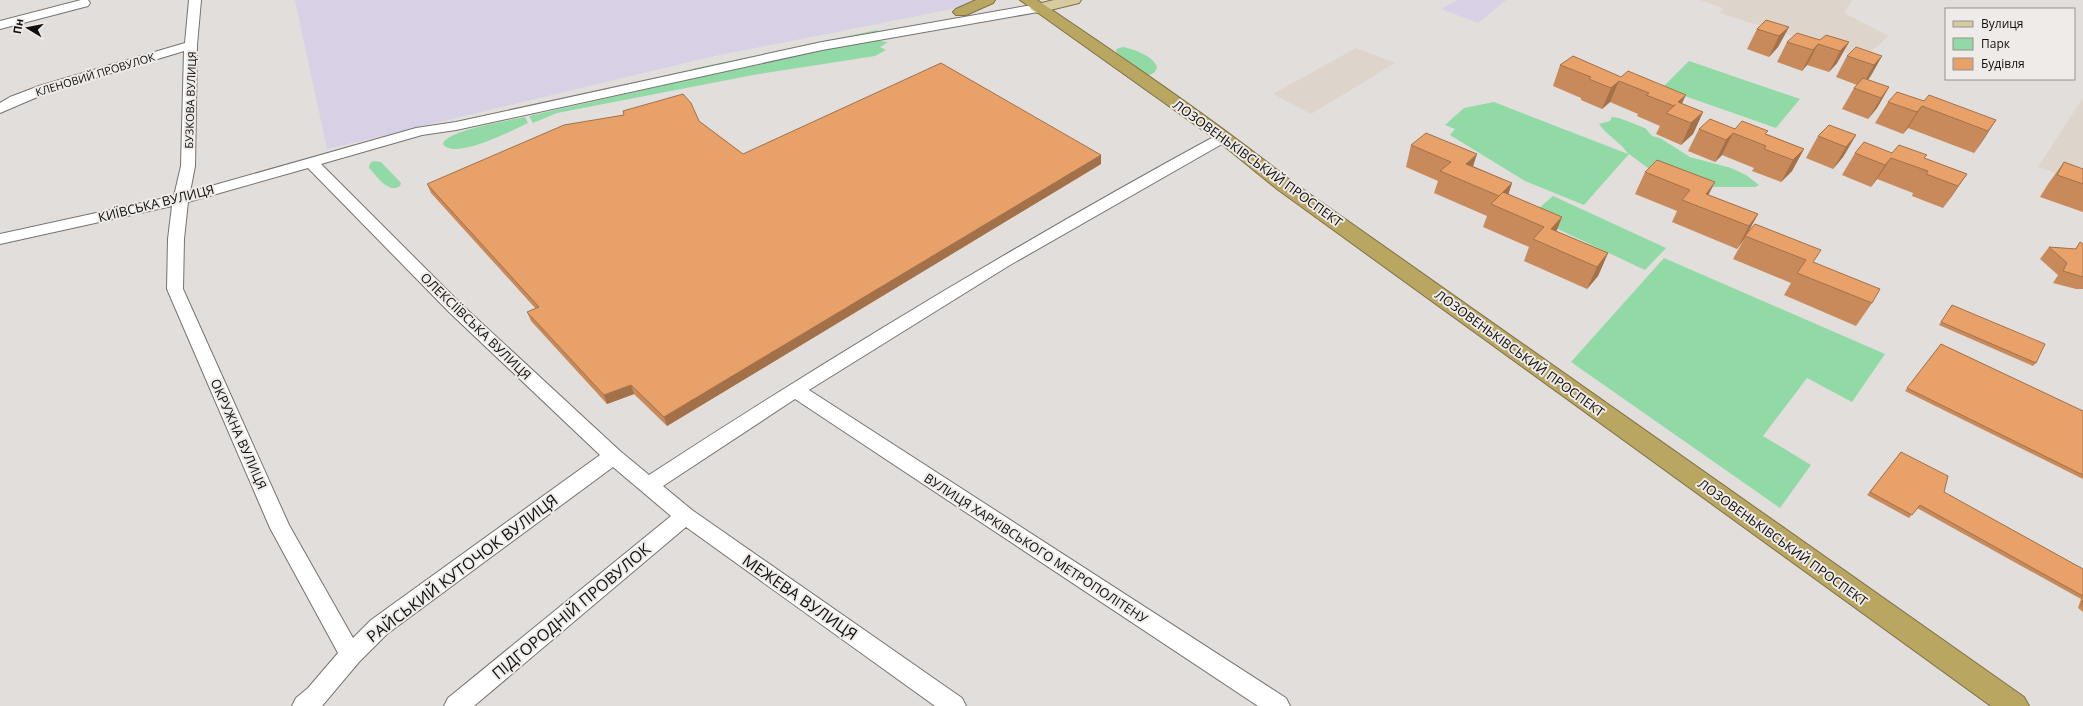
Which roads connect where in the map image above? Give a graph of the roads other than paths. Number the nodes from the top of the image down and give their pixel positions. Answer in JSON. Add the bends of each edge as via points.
{"nodes":[{"id":1,"x":195,"y":0,"type":"edge"},
{"id":2,"x":988,"y":0,"type":"edge"},
{"id":3,"x":1012,"y":0,"type":"edge"},
{"id":4,"x":1074,"y":0,"type":"edge"},
{"id":5,"x":84,"y":3,"type":"dead end"},
{"id":6,"x":1032,"y":4,"type":"edge"},
{"id":7,"x":961,"y":12,"type":"junction"},
{"id":8,"x":0,"y":25,"type":"edge"},
{"id":9,"x":904,"y":27,"type":"junction"},
{"id":10,"x":191,"y":45,"type":"junction"},
{"id":11,"x":0,"y":108,"type":"edge"},
{"id":12,"x":1224,"y":137,"type":"junction"},
{"id":13,"x":310,"y":161,"type":"junction"},
{"id":14,"x":180,"y":199,"type":"junction"},
{"id":15,"x":0,"y":239,"type":"edge"},
{"id":16,"x":794,"y":390,"type":"junction"},
{"id":17,"x":613,"y":456,"type":"junction"},
{"id":18,"x":648,"y":486,"type":"junction"},
{"id":19,"x":685,"y":516,"type":"junction"},
{"id":20,"x":351,"y":655,"type":"junction"},
{"id":21,"x":304,"y":706,"type":"edge"},
{"id":22,"x":456,"y":706,"type":"edge"},
{"id":23,"x":954,"y":706,"type":"edge"},
{"id":24,"x":1278,"y":706,"type":"edge"},
{"id":25,"x":2014,"y":706,"type":"edge"}],
"edges":[{"from":1,"to":10,"type":"street","name":"БУЗКОВА ВУЛИЦЯ"},
{"from":2,"to":7,"type":"highway"},
{"from":3,"to":7,"type":"street"},
{"from":4,"to":6,"type":"main road"},
{"from":5,"to":8,"type":"street"},
{"from":6,"to":9,"type":"street"},
{"from":6,"to":12,"type":"highway","name":"ЛОЗОВЕНЬКІВСЬКИЙ ПРОСПЕКТ","via":[[1106,52]]},
{"from":7,"to":9,"type":"street"},
{"from":9,"to":13,"type":"street","name":"КИЇВСЬКА ВУЛИЦЯ","via":[[456,126],[436,128]]},
{"from":10,"to":11,"type":"street","name":"КЛЕНОВИЙ ПРОВУЛОК","via":[[44,89]]},
{"from":10,"to":14,"type":"street","name":"БУЗКОВА ВУЛИЦЯ","via":[[188,166]]},
{"from":12,"to":16,"type":"street","via":[[1115,196]]},
{"from":12,"to":25,"type":"highway","name":"ЛОЗОВЕНЬКІВСЬКИЙ ПРОСПЕКТ","via":[[1284,185]]},
{"from":13,"to":14,"type":"street","name":"КИЇВСЬКА ВУЛИЦЯ"},
{"from":13,"to":17,"type":"street","name":"ОЛЕКСІЇВСЬКА ВУЛИЦЯ","via":[[456,308]]},
{"from":14,"to":15,"type":"street","name":"КИЇВСЬКА ВУЛИЦЯ"},
{"from":14,"to":20,"type":"street","name":"ОКРУЖНА ВУЛИЦЯ","via":[[175,289],[280,528]]},
{"from":16,"to":18,"type":"street"},
{"from":16,"to":24,"type":"street","name":"ВУЛИЦЯ ХАРКІВСЬКОГО МЕТРОПОЛІТЕНУ"},
{"from":17,"to":18,"type":"street","name":"ОЛЕКСІЇВСЬКА ВУЛИЦЯ"},
{"from":17,"to":20,"type":"street","name":"РАЙСЬКИЙ КУТОЧОК ВУЛИЦЯ","via":[[379,627]]},
{"from":18,"to":19,"type":"street","name":"МЕЖЕВА ВУЛИЦЯ"},
{"from":19,"to":22,"type":"street","name":"ПІДГОРОДНІЙ ПРОВУЛОК"},
{"from":19,"to":23,"type":"street","name":"МЕЖЕВА ВУЛИЦЯ"},
{"from":20,"to":21,"type":"street","name":"РАЙСЬКИЙ КУТОЧОК ВУЛИЦЯ","via":[[316,696]]}]}
